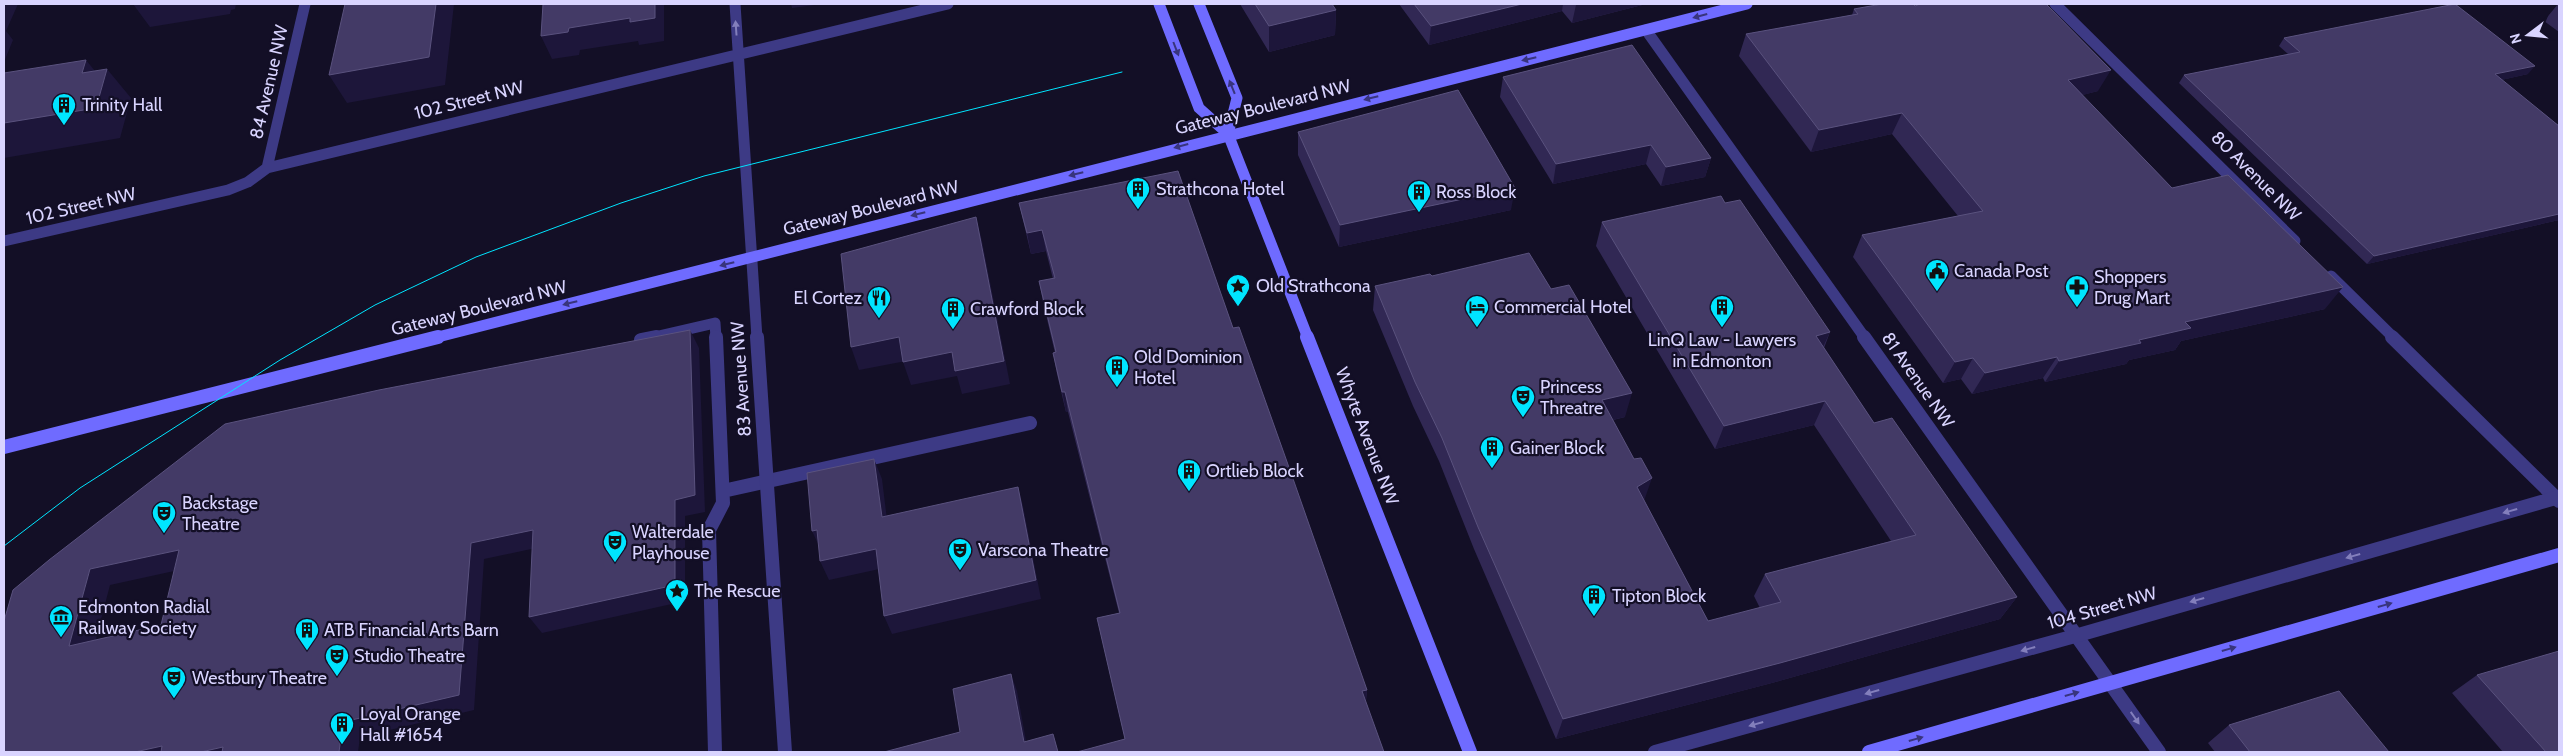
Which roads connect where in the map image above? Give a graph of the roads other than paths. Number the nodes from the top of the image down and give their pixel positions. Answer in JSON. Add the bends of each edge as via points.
{"nodes":[{"id":1,"x":305,"y":4,"type":"edge"},
{"id":2,"x":735,"y":4,"type":"edge"},
{"id":3,"x":948,"y":4,"type":"edge"},
{"id":4,"x":1159,"y":4,"type":"edge"},
{"id":5,"x":1199,"y":4,"type":"edge"},
{"id":6,"x":1747,"y":4,"type":"edge"},
{"id":7,"x":2055,"y":4,"type":"edge"},
{"id":8,"x":1646,"y":30,"type":"junction"},
{"id":9,"x":738,"y":53,"type":"junction"},
{"id":10,"x":1228,"y":134,"type":"junction"},
{"id":11,"x":267,"y":168,"type":"junction"},
{"id":12,"x":4,"y":241,"type":"edge"},
{"id":13,"x":2303,"y":248,"type":"edge"},
{"id":14,"x":752,"y":257,"type":"junction"},
{"id":15,"x":2324,"y":269,"type":"edge"},
{"id":16,"x":628,"y":343,"type":"edge"},
{"id":17,"x":1030,"y":423,"type":"dead end"},
{"id":18,"x":4,"y":447,"type":"edge"},
{"id":19,"x":766,"y":482,"type":"junction"},
{"id":20,"x":723,"y":491,"type":"junction"},
{"id":21,"x":2558,"y":498,"type":"edge"},
{"id":22,"x":2559,"y":555,"type":"edge"},
{"id":23,"x":2075,"y":636,"type":"junction"},
{"id":24,"x":2110,"y":683,"type":"junction"},
{"id":25,"x":715,"y":752,"type":"edge"},
{"id":26,"x":785,"y":752,"type":"edge"},
{"id":27,"x":1470,"y":752,"type":"edge"},
{"id":28,"x":1655,"y":752,"type":"edge"},
{"id":29,"x":1869,"y":752,"type":"edge"},
{"id":30,"x":2159,"y":752,"type":"edge"}],
"edges":[{"from":1,"to":11,"type":"street","name":"84 Avenue NW"},
{"from":9,"to":2,"type":"street","name":"83 Avenue NW","one_way":true},
{"from":3,"to":9,"type":"street","name":"102 Street NW"},
{"from":4,"to":10,"type":"main road","name":"Whyte Avenue NW","one_way":true,"via":[[1199,108]]},
{"from":10,"to":5,"type":"main road","one_way":true,"via":[[1237,98]]},
{"from":6,"to":8,"type":"main road","name":"Gateway Boulevard NW","one_way":true},
{"from":7,"to":13,"type":"street","name":"80 Avenue NW"},
{"from":8,"to":10,"type":"main road","name":"Gateway Boulevard NW","one_way":true},
{"from":8,"to":23,"type":"street","name":"81 Avenue NW"},
{"from":9,"to":11,"type":"street","name":"102 Street NW"},
{"from":9,"to":14,"type":"street","name":"83 Avenue NW"},
{"from":10,"to":14,"type":"main road","name":"Gateway Boulevard NW","one_way":true},
{"from":10,"to":27,"type":"main road","name":"Whyte Avenue NW"},
{"from":11,"to":12,"type":"street","name":"102 Street NW","via":[[248,182],[228,190]]},
{"from":14,"to":18,"type":"main road","name":"Gateway Boulevard NW","one_way":true},
{"from":14,"to":19,"type":"street","name":"83 Avenue NW"},
{"from":15,"to":21,"type":"street"},
{"from":16,"to":20,"type":"street","via":[[715,323]]},
{"from":17,"to":19,"type":"street"},
{"from":19,"to":20,"type":"street"},
{"from":19,"to":26,"type":"street","name":"83 Avenue NW"},
{"from":20,"to":25,"type":"street","via":[[723,503],[709,530]]},
{"from":21,"to":23,"type":"street","name":"104 Street NW","one_way":true},
{"from":24,"to":22,"type":"main road","one_way":true},
{"from":23,"to":24,"type":"street","name":"81 Avenue NW"},
{"from":23,"to":28,"type":"street","name":"104 Street NW","one_way":true},
{"from":29,"to":24,"type":"main road","one_way":true},
{"from":24,"to":30,"type":"street","name":"81 Avenue NW","one_way":true}]}
